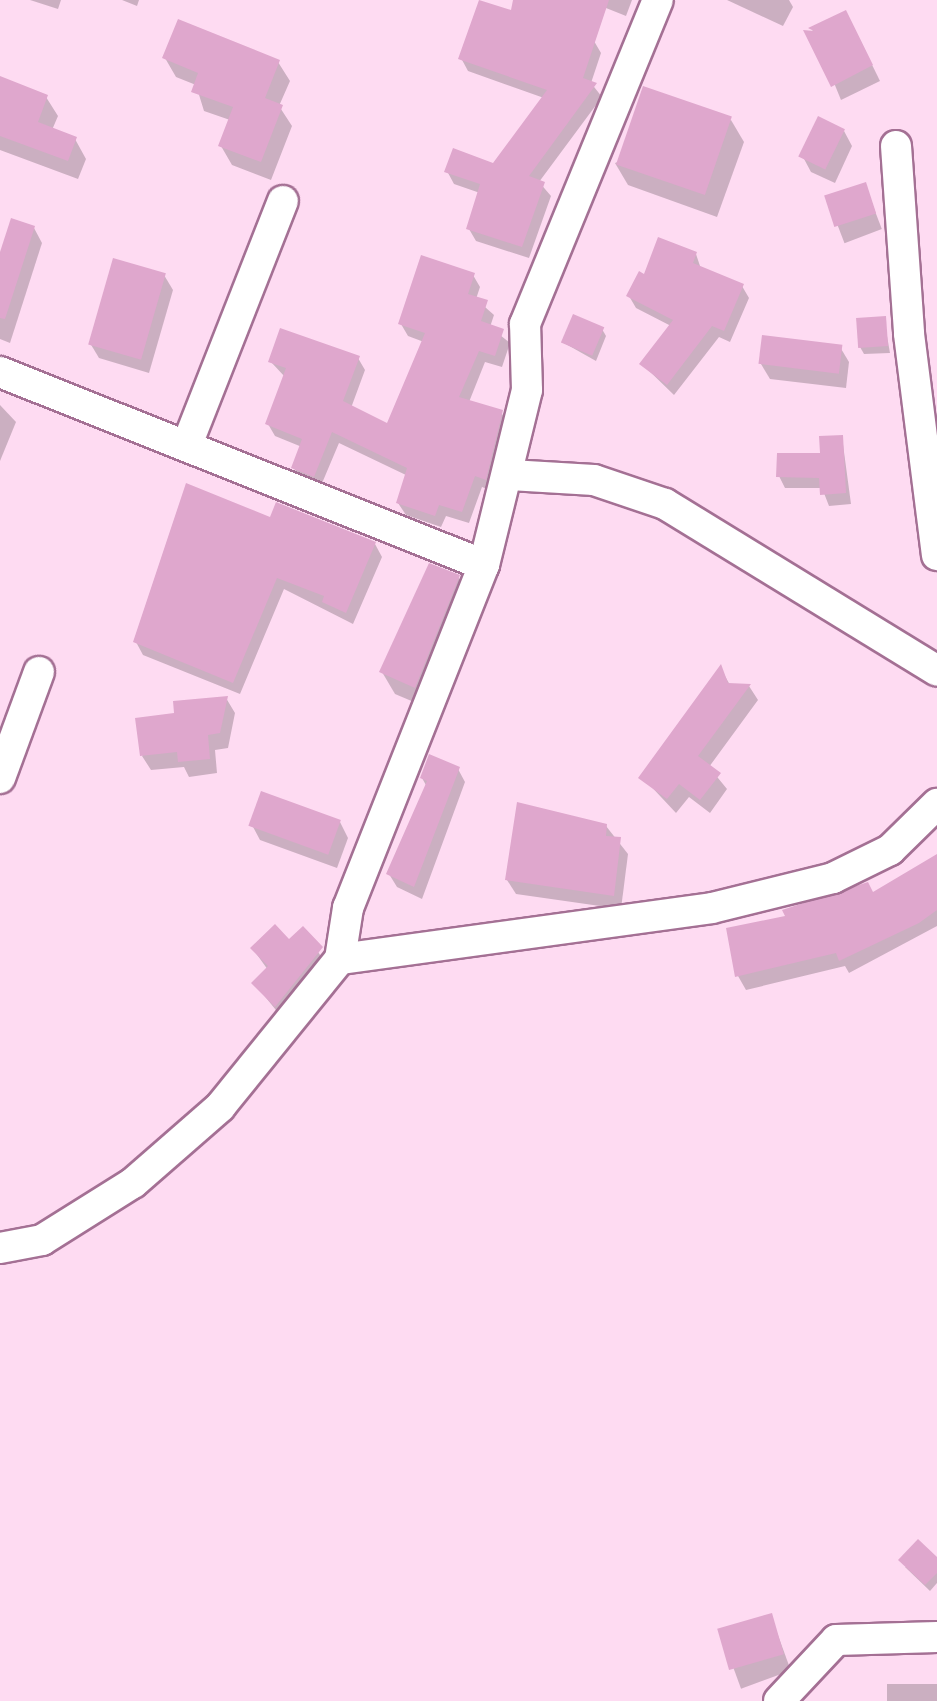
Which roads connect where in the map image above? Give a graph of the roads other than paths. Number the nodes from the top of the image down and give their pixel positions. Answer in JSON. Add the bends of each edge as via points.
{"nodes":[{"id":1,"x":658,"y":0,"type":"edge"},
{"id":2,"x":896,"y":146,"type":"dead end"},
{"id":3,"x":284,"y":201,"type":"dead end"},
{"id":4,"x":0,"y":372,"type":"edge"},
{"id":5,"x":188,"y":442,"type":"junction"},
{"id":6,"x":510,"y":474,"type":"junction"},
{"id":7,"x":937,"y":555,"type":"edge"},
{"id":8,"x":484,"y":565,"type":"junction"},
{"id":9,"x":937,"y":671,"type":"edge"},
{"id":10,"x":38,"y":672,"type":"dead end"},
{"id":11,"x":0,"y":778,"type":"edge"},
{"id":12,"x":937,"y":804,"type":"edge"},
{"id":13,"x":340,"y":960,"type":"junction"},
{"id":14,"x":0,"y":1248,"type":"edge"},
{"id":15,"x":937,"y":1636,"type":"edge"},
{"id":16,"x":779,"y":1701,"type":"edge"}],
"edges":[{"from":1,"to":6,"type":"street","via":[[525,324],[528,390]]},
{"from":2,"to":7,"type":"street","via":[[909,334]]},
{"from":3,"to":5,"type":"street"},
{"from":4,"to":5,"type":"street"},
{"from":5,"to":8,"type":"street"},
{"from":6,"to":8,"type":"street"},
{"from":6,"to":9,"type":"street","via":[[594,480],[665,504]]},
{"from":8,"to":13,"type":"street","via":[[348,908]]},
{"from":10,"to":11,"type":"street"},
{"from":12,"to":13,"type":"street","via":[[890,850],[833,878],[712,908]]},
{"from":13,"to":14,"type":"street","via":[[220,1107],[133,1183],[42,1240]]},
{"from":15,"to":16,"type":"street","via":[[836,1640]]}]}
